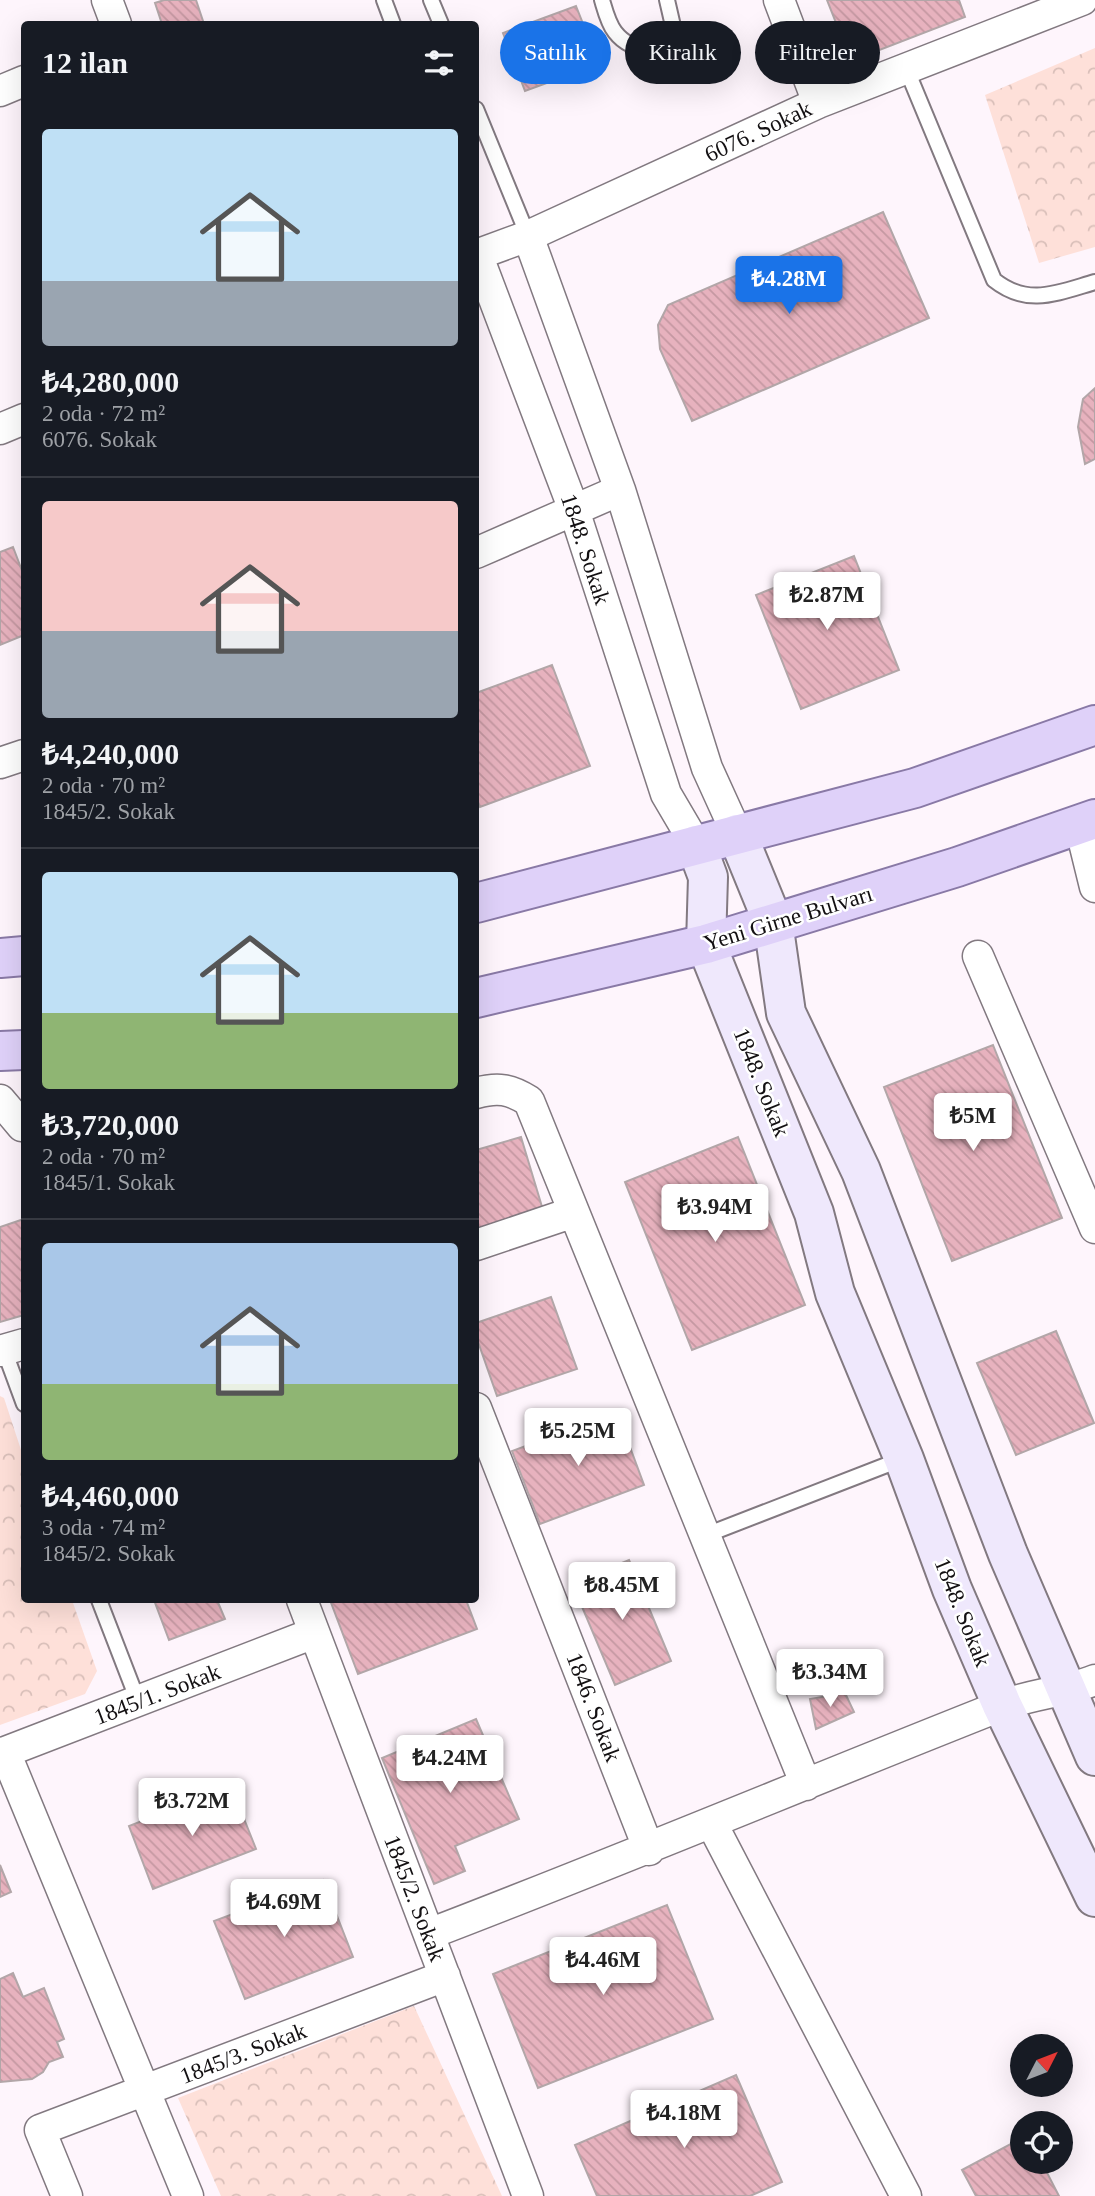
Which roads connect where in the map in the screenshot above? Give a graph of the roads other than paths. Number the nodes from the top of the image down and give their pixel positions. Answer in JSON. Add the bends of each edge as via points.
{"nodes":[{"id":1,"x":107,"y":0,"type":"edge"},
{"id":2,"x":384,"y":0,"type":"edge"},
{"id":3,"x":431,"y":0,"type":"edge"},
{"id":4,"x":602,"y":0,"type":"edge"},
{"id":5,"x":667,"y":0,"type":"edge"},
{"id":6,"x":779,"y":0,"type":"edge"},
{"id":7,"x":1082,"y":0,"type":"edge"},
{"id":8,"x":115,"y":21,"type":"edge"},
{"id":9,"x":392,"y":21,"type":"edge"},
{"id":10,"x":440,"y":21,"type":"edge"},
{"id":11,"x":906,"y":68,"type":"junction"},
{"id":12,"x":21,"y":82,"type":"edge"},
{"id":13,"x":0,"y":91,"type":"edge"},
{"id":14,"x":818,"y":103,"type":"junction"},
{"id":15,"x":479,"y":116,"type":"edge"},
{"id":16,"x":528,"y":236,"type":"junction"},
{"id":17,"x":479,"y":252,"type":"edge"},
{"id":18,"x":479,"y":261,"type":"edge"},
{"id":19,"x":1095,"y":282,"type":"edge"},
{"id":20,"x":21,"y":420,"type":"edge"},
{"id":21,"x":0,"y":429,"type":"edge"},
{"id":22,"x":620,"y":490,"type":"junction"},
{"id":23,"x":574,"y":510,"type":"junction"},
{"id":24,"x":479,"y":552,"type":"edge"},
{"id":25,"x":1095,"y":724,"type":"edge"},
{"id":26,"x":21,"y":756,"type":"edge"},
{"id":27,"x":0,"y":763,"type":"edge"},
{"id":28,"x":1087,"y":823,"type":"edge"},
{"id":29,"x":737,"y":834,"type":"junction"},
{"id":30,"x":696,"y":845,"type":"junction"},
{"id":31,"x":1095,"y":887,"type":"edge"},
{"id":32,"x":479,"y":902,"type":"edge"},
{"id":33,"x":773,"y":922,"type":"junction"},
{"id":34,"x":706,"y":944,"type":"junction"},
{"id":35,"x":21,"y":956,"type":"edge"},
{"id":36,"x":978,"y":956,"type":"dead end"},
{"id":37,"x":0,"y":958,"type":"edge"},
{"id":38,"x":479,"y":997,"type":"edge"},
{"id":39,"x":21,"y":1050,"type":"edge"},
{"id":40,"x":0,"y":1051,"type":"edge"},
{"id":41,"x":479,"y":1092,"type":"edge"},
{"id":42,"x":0,"y":1100,"type":"edge"},
{"id":43,"x":16,"y":1130,"type":"edge"},
{"id":44,"x":573,"y":1212,"type":"junction"},
{"id":45,"x":1095,"y":1228,"type":"edge"},
{"id":46,"x":479,"y":1244,"type":"edge"},
{"id":47,"x":9,"y":1348,"type":"edge"},
{"id":48,"x":21,"y":1393,"type":"edge"},
{"id":49,"x":479,"y":1416,"type":"edge"},
{"id":50,"x":904,"y":1459,"type":"junction"},
{"id":51,"x":706,"y":1535,"type":"junction"},
{"id":52,"x":100,"y":1603,"type":"edge"},
{"id":53,"x":303,"y":1603,"type":"edge"},
{"id":54,"x":314,"y":1633,"type":"junction"},
{"id":55,"x":1081,"y":1685,"type":"edge"},
{"id":56,"x":138,"y":1701,"type":"junction"},
{"id":57,"x":1002,"y":1705,"type":"junction"},
{"id":58,"x":2,"y":1753,"type":"edge"},
{"id":59,"x":1095,"y":1756,"type":"edge"},
{"id":60,"x":806,"y":1786,"type":"junction"},
{"id":61,"x":712,"y":1824,"type":"junction"},
{"id":62,"x":649,"y":1850,"type":"junction"},
{"id":63,"x":1095,"y":1897,"type":"edge"},
{"id":64,"x":429,"y":1934,"type":"junction"},
{"id":65,"x":445,"y":1976,"type":"junction"},
{"id":66,"x":142,"y":2091,"type":"junction"},
{"id":67,"x":67,"y":2196,"type":"edge"},
{"id":68,"x":188,"y":2196,"type":"edge"},
{"id":69,"x":528,"y":2196,"type":"edge"},
{"id":70,"x":906,"y":2196,"type":"edge"}],
"edges":[{"from":1,"to":8,"type":"street"},
{"from":2,"to":9,"type":"lane"},
{"from":3,"to":10,"type":"lane"},
{"from":4,"to":5,"type":"lane","via":[[612,29],[621,38],[652,49],[663,44],[673,26]]},
{"from":6,"to":14,"type":"street"},
{"from":7,"to":11,"type":"street","name":"6076. Sokak"},
{"from":11,"to":14,"type":"street","name":"6076. Sokak"},
{"from":11,"to":19,"type":"lane","via":[[994,280],[1016,294],[1042,298]]},
{"from":12,"to":13,"type":"street"},
{"from":14,"to":16,"type":"street","name":"6076. Sokak"},
{"from":15,"to":16,"type":"lane"},
{"from":16,"to":17,"type":"street","name":"6076. Sokak"},
{"from":16,"to":22,"type":"street","name":"1848. Sokak"},
{"from":18,"to":23,"type":"street","name":"1848. Sokak"},
{"from":20,"to":21,"type":"street"},
{"from":22,"to":23,"type":"street"},
{"from":22,"to":29,"type":"street","name":"1848. Sokak","via":[[707,768]]},
{"from":23,"to":24,"type":"street"},
{"from":23,"to":30,"type":"street","name":"1848. Sokak","via":[[666,794]]},
{"from":25,"to":29,"type":"main road","via":[[915,788]]},
{"from":26,"to":27,"type":"street"},
{"from":28,"to":31,"type":"street"},
{"from":28,"to":33,"type":"main road","name":"Yeni Girne Bulvarı"},
{"from":29,"to":30,"type":"main road"},
{"from":29,"to":33,"type":"main road","name":"1848. Sokak"},
{"from":30,"to":32,"type":"main road"},
{"from":30,"to":34,"type":"main road","name":"1848. Sokak","via":[[708,877]]},
{"from":33,"to":34,"type":"main road","name":"Yeni Girne Bulvarı"},
{"from":33,"to":55,"type":"main road","name":"1848. Sokak","via":[[786,1013],[861,1171],[1008,1554]]},
{"from":34,"to":38,"type":"main road","name":"Yeni Girne Bulvarı"},
{"from":34,"to":50,"type":"main road","name":"1848. Sokak","via":[[814,1213],[835,1293]]},
{"from":35,"to":37,"type":"main road"},
{"from":36,"to":45,"type":"street"},
{"from":39,"to":40,"type":"main road"},
{"from":41,"to":44,"type":"street","via":[[494,1088],[513,1091],[529,1101]]},
{"from":42,"to":43,"type":"street"},
{"from":44,"to":46,"type":"street"},
{"from":44,"to":51,"type":"street"},
{"from":47,"to":48,"type":"lane"},
{"from":49,"to":62,"type":"street","name":"1846. Sokak"},
{"from":50,"to":51,"type":"lane"},
{"from":50,"to":57,"type":"main road","name":"1848. Sokak","via":[[952,1589]]},
{"from":51,"to":60,"type":"street"},
{"from":52,"to":56,"type":"lane"},
{"from":53,"to":54,"type":"street","name":"1845/2. Sokak"},
{"from":54,"to":56,"type":"street","name":"1845/1. Sokak"},
{"from":54,"to":64,"type":"street","name":"1845/2. Sokak"},
{"from":55,"to":57,"type":"street"},
{"from":55,"to":59,"type":"main road","name":"1848. Sokak"},
{"from":56,"to":58,"type":"street","name":"1845/1. Sokak"},
{"from":57,"to":60,"type":"street"},
{"from":57,"to":63,"type":"main road","name":"1848. Sokak"},
{"from":58,"to":66,"type":"street"},
{"from":60,"to":61,"type":"street"},
{"from":61,"to":62,"type":"street"},
{"from":61,"to":70,"type":"street"},
{"from":62,"to":64,"type":"street"},
{"from":64,"to":65,"type":"street","name":"1845/2. Sokak"},
{"from":65,"to":66,"type":"street","name":"1845/3. Sokak"},
{"from":65,"to":69,"type":"street","name":"1845/2. Sokak"},
{"from":66,"to":67,"type":"street","name":"1845/3. Sokak","via":[[40,2130]]},
{"from":66,"to":68,"type":"street"}]}
